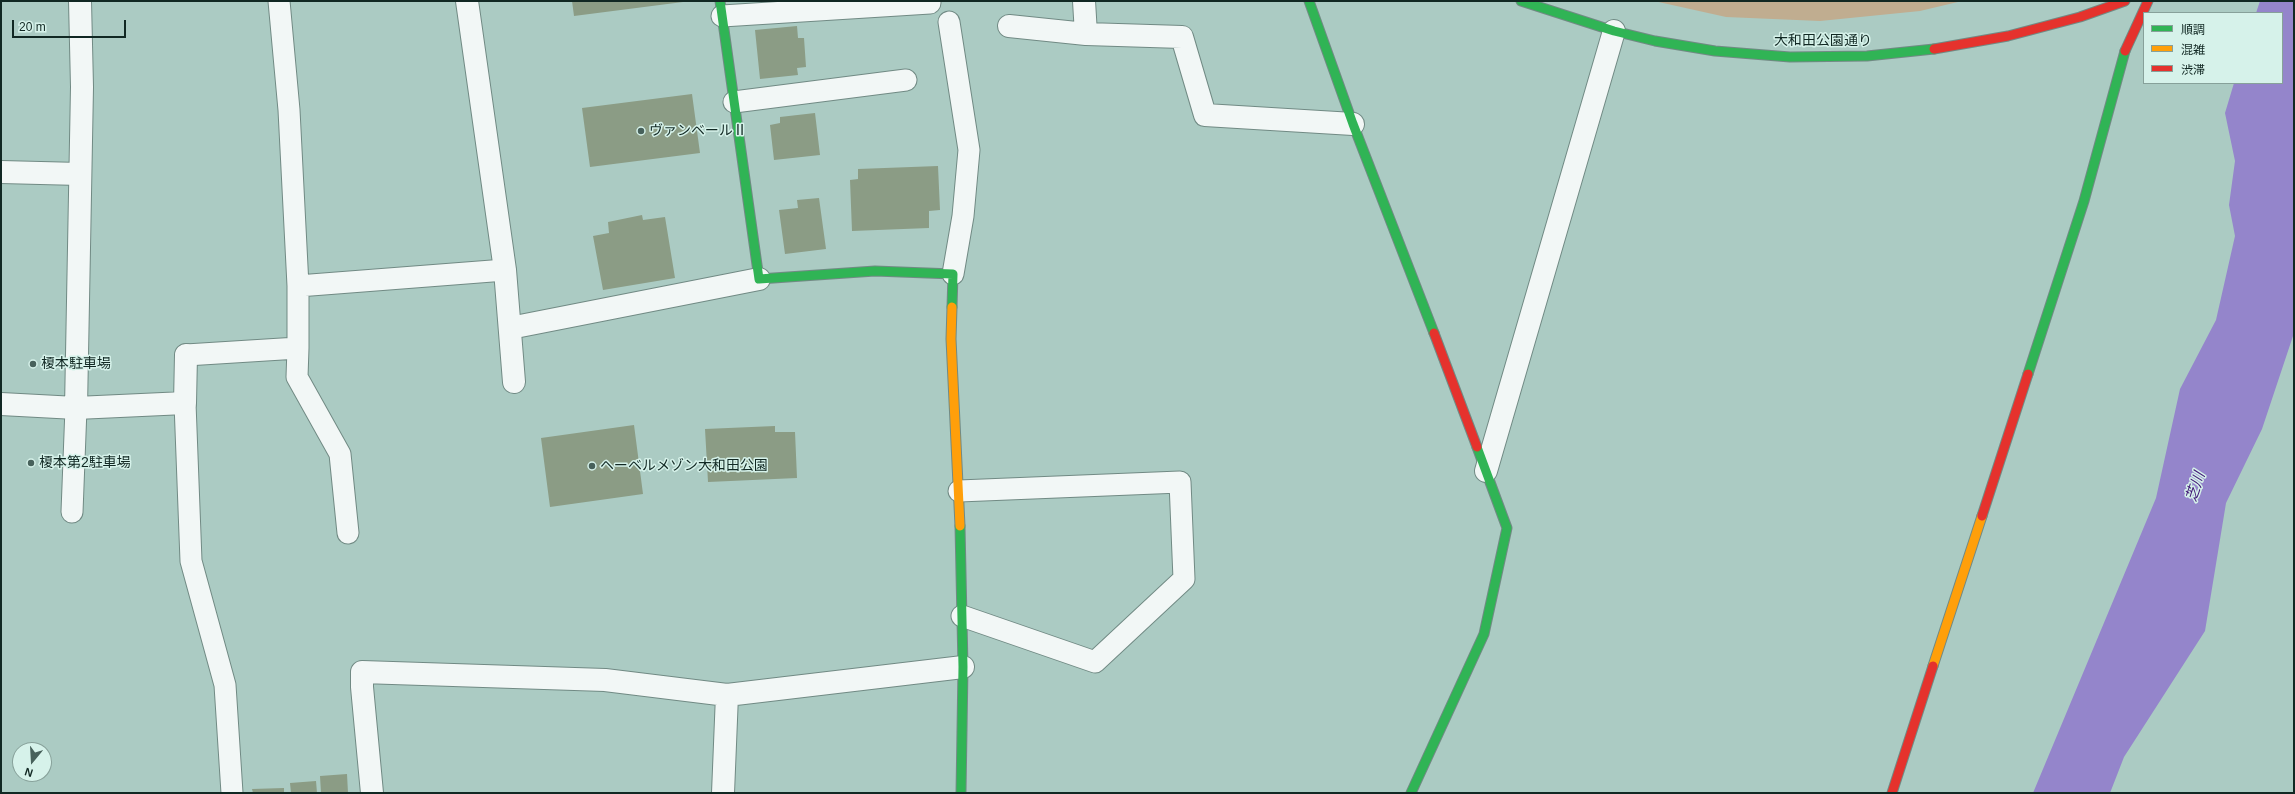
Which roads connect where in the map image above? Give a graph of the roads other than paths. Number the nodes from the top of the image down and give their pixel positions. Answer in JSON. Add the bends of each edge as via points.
{"nodes":[{"id":1,"x":80,"y":1,"type":"edge"},
{"id":2,"x":279,"y":1,"type":"edge"},
{"id":3,"x":467,"y":1,"type":"edge"},
{"id":4,"x":1084,"y":1,"type":"edge"},
{"id":5,"x":1309,"y":1,"type":"edge"},
{"id":6,"x":1521,"y":1,"type":"edge"},
{"id":7,"x":2125,"y":1,"type":"edge"},
{"id":8,"x":2148,"y":1,"type":"edge"},
{"id":9,"x":930,"y":3,"type":"dead end"},
{"id":10,"x":721,"y":8,"type":"edge"},
{"id":11,"x":949,"y":22,"type":"dead end"},
{"id":12,"x":1009,"y":26,"type":"dead end"},
{"id":13,"x":1614,"y":31,"type":"junction"},
{"id":14,"x":1086,"y":34,"type":"junction"},
{"id":15,"x":906,"y":80,"type":"dead end"},
{"id":16,"x":734,"y":102,"type":"junction"},
{"id":17,"x":1353,"y":124,"type":"junction"},
{"id":18,"x":1,"y":172,"type":"edge"},
{"id":19,"x":80,"y":174,"type":"junction"},
{"id":20,"x":505,"y":270,"type":"junction"},
{"id":21,"x":953,"y":274,"type":"junction"},
{"id":22,"x":759,"y":279,"type":"junction"},
{"id":23,"x":298,"y":286,"type":"junction"},
{"id":24,"x":510,"y":328,"type":"junction"},
{"id":25,"x":298,"y":348,"type":"junction"},
{"id":26,"x":186,"y":355,"type":"joint"},
{"id":27,"x":514,"y":382,"type":"dead end"},
{"id":28,"x":185,"y":403,"type":"junction"},
{"id":29,"x":1,"y":404,"type":"edge"},
{"id":30,"x":76,"y":408,"type":"junction"},
{"id":31,"x":1486,"y":471,"type":"junction"},
{"id":32,"x":959,"y":491,"type":"junction"},
{"id":33,"x":72,"y":512,"type":"dead end"},
{"id":34,"x":348,"y":533,"type":"dead end"},
{"id":35,"x":962,"y":616,"type":"junction"},
{"id":36,"x":963,"y":667,"type":"junction"},
{"id":37,"x":727,"y":695,"type":"junction"},
{"id":38,"x":232,"y":793,"type":"edge"},
{"id":39,"x":372,"y":793,"type":"edge"},
{"id":40,"x":723,"y":793,"type":"edge"},
{"id":41,"x":961,"y":793,"type":"edge"},
{"id":42,"x":1411,"y":793,"type":"edge"},
{"id":43,"x":1892,"y":793,"type":"edge"}],
"edges":[{"from":1,"to":19,"type":"street"},
{"from":2,"to":23,"type":"lane","via":[[289,110]]},
{"from":3,"to":20,"type":"street"},
{"from":4,"to":14,"type":"street"},
{"from":5,"to":17,"type":"street"},
{"from":6,"to":13,"type":"street","name":"大和田公園通り"},
{"from":7,"to":13,"type":"street","name":"大和田公園通り","via":[[2080,17],[2008,36],[1940,48],[1867,56],[1790,57],[1715,51]]},
{"from":8,"to":43,"type":"street","via":[[2126,49],[2084,201]]},
{"from":9,"to":10,"type":"lane"},
{"from":10,"to":16,"type":"street"},
{"from":11,"to":21,"type":"lane","via":[[969,150],[963,216]]},
{"from":12,"to":14,"type":"street"},
{"from":13,"to":31,"type":"street"},
{"from":14,"to":17,"type":"street","via":[[1182,37],[1205,115]]},
{"from":15,"to":16,"type":"lane"},
{"from":16,"to":22,"type":"street"},
{"from":17,"to":31,"type":"street"},
{"from":18,"to":19,"type":"street"},
{"from":19,"to":30,"type":"street"},
{"from":20,"to":23,"type":"lane"},
{"from":20,"to":24,"type":"street"},
{"from":21,"to":22,"type":"street","via":[[875,271]]},
{"from":21,"to":32,"type":"street","via":[[951,339]]},
{"from":22,"to":24,"type":"street"},
{"from":23,"to":25,"type":"lane"},
{"from":24,"to":27,"type":"street"},
{"from":25,"to":26,"type":"lane"},
{"from":25,"to":34,"type":"lane","via":[[297,377],[340,454]]},
{"from":26,"to":28,"type":"street"},
{"from":28,"to":30,"type":"street"},
{"from":28,"to":38,"type":"lane","via":[[191,561],[225,685]]},
{"from":29,"to":30,"type":"street"},
{"from":30,"to":33,"type":"lane"},
{"from":31,"to":42,"type":"street","via":[[1507,528],[1484,634]]},
{"from":32,"to":35,"type":"street"},
{"from":32,"to":35,"type":"lane","via":[[1180,482],[1184,579],[1095,662]]},
{"from":35,"to":36,"type":"street"},
{"from":36,"to":37,"type":"street"},
{"from":36,"to":41,"type":"street"},
{"from":37,"to":39,"type":"street","via":[[605,680],[362,672]]},
{"from":37,"to":40,"type":"street"}]}
